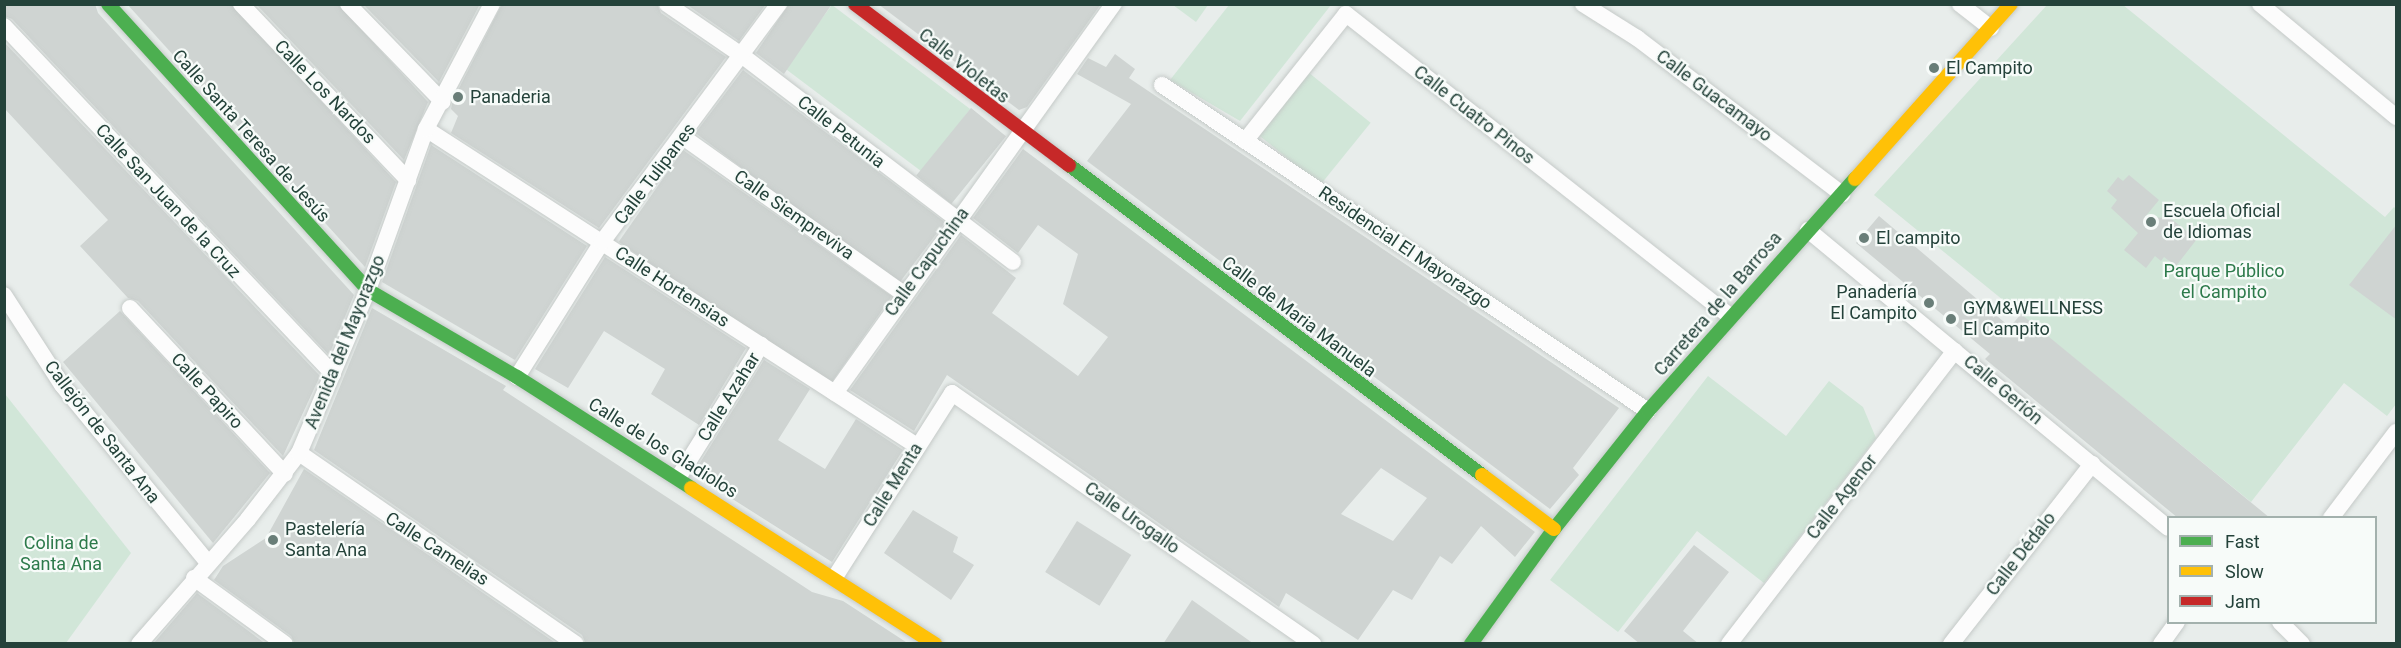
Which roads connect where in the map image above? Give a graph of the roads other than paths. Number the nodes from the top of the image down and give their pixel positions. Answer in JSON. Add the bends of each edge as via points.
{"nodes":[{"id":1,"x":108,"y":4,"type":"edge"},
{"id":2,"x":241,"y":4,"type":"edge"},
{"id":3,"x":348,"y":4,"type":"edge"},
{"id":4,"x":492,"y":4,"type":"edge"},
{"id":5,"x":667,"y":4,"type":"edge"},
{"id":6,"x":779,"y":4,"type":"edge"},
{"id":7,"x":1114,"y":4,"type":"edge"},
{"id":8,"x":1583,"y":4,"type":"edge"},
{"id":9,"x":1960,"y":4,"type":"edge"},
{"id":10,"x":2011,"y":4,"type":"edge"},
{"id":11,"x":2260,"y":4,"type":"edge"},
{"id":12,"x":857,"y":5,"type":"edge"},
{"id":13,"x":4,"y":26,"type":"edge"},
{"id":14,"x":1991,"y":28,"type":"junction"},
{"id":15,"x":744,"y":57,"type":"junction"},
{"id":16,"x":1162,"y":85,"type":"dead end"},
{"id":17,"x":443,"y":102,"type":"junction"},
{"id":18,"x":2397,"y":117,"type":"edge"},
{"id":19,"x":426,"y":129,"type":"junction"},
{"id":20,"x":1022,"y":133,"type":"junction"},
{"id":21,"x":683,"y":137,"type":"junction"},
{"id":22,"x":1245,"y":141,"type":"junction"},
{"id":23,"x":408,"y":180,"type":"junction"},
{"id":24,"x":1842,"y":194,"type":"junction"},
{"id":25,"x":956,"y":221,"type":"junction"},
{"id":26,"x":1808,"y":230,"type":"junction"},
{"id":27,"x":602,"y":242,"type":"junction"},
{"id":28,"x":1013,"y":262,"type":"dead end"},
{"id":29,"x":368,"y":290,"type":"junction"},
{"id":30,"x":904,"y":294,"type":"junction"},
{"id":31,"x":4,"y":295,"type":"edge"},
{"id":32,"x":130,"y":308,"type":"dead end"},
{"id":33,"x":1730,"y":316,"type":"junction"},
{"id":34,"x":761,"y":345,"type":"junction"},
{"id":35,"x":1955,"y":351,"type":"junction"},
{"id":36,"x":333,"y":374,"type":"junction"},
{"id":37,"x":517,"y":377,"type":"junction"},
{"id":38,"x":835,"y":393,"type":"junction"},
{"id":39,"x":952,"y":393,"type":"joint"},
{"id":40,"x":1648,"y":411,"type":"junction"},
{"id":41,"x":2397,"y":432,"type":"edge"},
{"id":42,"x":917,"y":446,"type":"junction"},
{"id":43,"x":299,"y":453,"type":"junction"},
{"id":44,"x":2092,"y":464,"type":"junction"},
{"id":45,"x":285,"y":474,"type":"junction"},
{"id":46,"x":678,"y":478,"type":"junction"},
{"id":47,"x":2333,"y":516,"type":"edge"},
{"id":48,"x":2167,"y":526,"type":"edge"},
{"id":49,"x":1554,"y":529,"type":"junction"},
{"id":50,"x":208,"y":563,"type":"junction"},
{"id":51,"x":835,"y":577,"type":"junction"},
{"id":52,"x":194,"y":578,"type":"junction"},
{"id":53,"x":2176,"y":624,"type":"edge"},
{"id":54,"x":2282,"y":624,"type":"edge"},
{"id":55,"x":139,"y":644,"type":"edge"},
{"id":56,"x":285,"y":644,"type":"edge"},
{"id":57,"x":576,"y":644,"type":"edge"},
{"id":58,"x":935,"y":644,"type":"edge"},
{"id":59,"x":1313,"y":644,"type":"edge"},
{"id":60,"x":1471,"y":644,"type":"edge"},
{"id":61,"x":1729,"y":644,"type":"edge"},
{"id":62,"x":1951,"y":644,"type":"edge"},
{"id":63,"x":2162,"y":644,"type":"edge"},
{"id":64,"x":2302,"y":644,"type":"edge"}],
"edges":[{"from":1,"to":29,"type":"street","name":"Calle Santa Teresa de Jesús"},
{"from":2,"to":23,"type":"street","name":"Calle Los Nardos"},
{"from":3,"to":17,"type":"street"},
{"from":4,"to":17,"type":"street","name":"Avenida del Mayorazgo"},
{"from":5,"to":15,"type":"street","name":"Calle Petunia"},
{"from":6,"to":15,"type":"street","name":"Calle Tulipanes"},
{"from":7,"to":20,"type":"street","name":"Calle Capuchina"},
{"from":8,"to":24,"type":"street","name":"Calle Guacamayo","via":[[1637,38]]},
{"from":9,"to":14,"type":"street"},
{"from":10,"to":14,"type":"street","name":"Carretera de la Barrosa"},
{"from":11,"to":18,"type":"street"},
{"from":12,"to":20,"type":"street","name":"Calle Violetas"},
{"from":13,"to":36,"type":"street","name":"Calle San Juan de la Cruz"},
{"from":14,"to":24,"type":"street","name":"Carretera de la Barrosa"},
{"from":15,"to":21,"type":"street","name":"Calle Tulipanes"},
{"from":15,"to":25,"type":"street","name":"Calle Petunia"},
{"from":16,"to":22,"type":"street","name":"Residencial El Mayorazgo"},
{"from":17,"to":19,"type":"street","name":"Avenida del Mayorazgo"},
{"from":19,"to":23,"type":"street","name":"Avenida del Mayorazgo"},
{"from":19,"to":27,"type":"street","name":"Calle Hortensias"},
{"from":20,"to":25,"type":"street","name":"Calle Capuchina"},
{"from":20,"to":49,"type":"street","name":"Calle de Maria Manuela"},
{"from":21,"to":27,"type":"street","name":"Calle Tulipanes"},
{"from":21,"to":30,"type":"street","name":"Calle Siempreviva"},
{"from":22,"to":33,"type":"street","name":"Calle Cuatro Pinos","via":[[1346,14]]},
{"from":22,"to":40,"type":"street","name":"Residencial El Mayorazgo"},
{"from":23,"to":29,"type":"street","name":"Avenida del Mayorazgo"},
{"from":24,"to":26,"type":"street","name":"Carretera de la Barrosa"},
{"from":25,"to":28,"type":"street","name":"Calle Petunia"},
{"from":25,"to":30,"type":"street","name":"Calle Capuchina"},
{"from":26,"to":33,"type":"street","name":"Carretera de la Barrosa"},
{"from":26,"to":35,"type":"street","name":"Calle Gerión"},
{"from":27,"to":34,"type":"street","name":"Calle Hortensias"},
{"from":27,"to":37,"type":"street","name":"Calle Tulipanes"},
{"from":29,"to":36,"type":"street","name":"Avenida del Mayorazgo"},
{"from":29,"to":37,"type":"street","name":"Calle de los Gladiolos"},
{"from":30,"to":38,"type":"street","name":"Calle Capuchina"},
{"from":31,"to":50,"type":"street","name":"Callejón de Santa Ana","via":[[62,385]]},
{"from":32,"to":45,"type":"street","name":"Calle Papiro"},
{"from":33,"to":40,"type":"street","name":"Carretera de la Barrosa"},
{"from":34,"to":38,"type":"street","name":"Calle Hortensias"},
{"from":34,"to":46,"type":"street","name":"Calle Azahar"},
{"from":35,"to":44,"type":"street","name":"Calle Gerión"},
{"from":35,"to":61,"type":"street","name":"Calle Agenor"},
{"from":36,"to":43,"type":"street","name":"Avenida del Mayorazgo"},
{"from":37,"to":46,"type":"street","name":"Calle de los Gladiolos"},
{"from":38,"to":42,"type":"street","name":"Calle Hortensias"},
{"from":39,"to":42,"type":"street","name":"Calle Menta"},
{"from":39,"to":59,"type":"street","name":"Calle Urogallo"},
{"from":40,"to":49,"type":"street","name":"Carretera de la Barrosa"},
{"from":41,"to":47,"type":"street"},
{"from":42,"to":51,"type":"street","name":"Calle Menta"},
{"from":43,"to":45,"type":"street","name":"Avenida del Mayorazgo"},
{"from":43,"to":57,"type":"street","name":"Calle Camelias"},
{"from":44,"to":48,"type":"street","name":"Calle Gerión"},
{"from":44,"to":62,"type":"street","name":"Calle Dédalo"},
{"from":45,"to":50,"type":"street","name":"Avenida del Mayorazgo"},
{"from":46,"to":51,"type":"street","name":"Calle de los Gladiolos"},
{"from":49,"to":60,"type":"street","name":"Carretera de la Barrosa"},
{"from":50,"to":52,"type":"street","name":"Avenida del Mayorazgo"},
{"from":51,"to":58,"type":"street","name":"Calle de los Gladiolos"},
{"from":52,"to":55,"type":"street","name":"Avenida del Mayorazgo"},
{"from":52,"to":56,"type":"street"},
{"from":53,"to":63,"type":"street"},
{"from":54,"to":64,"type":"street"}]}
